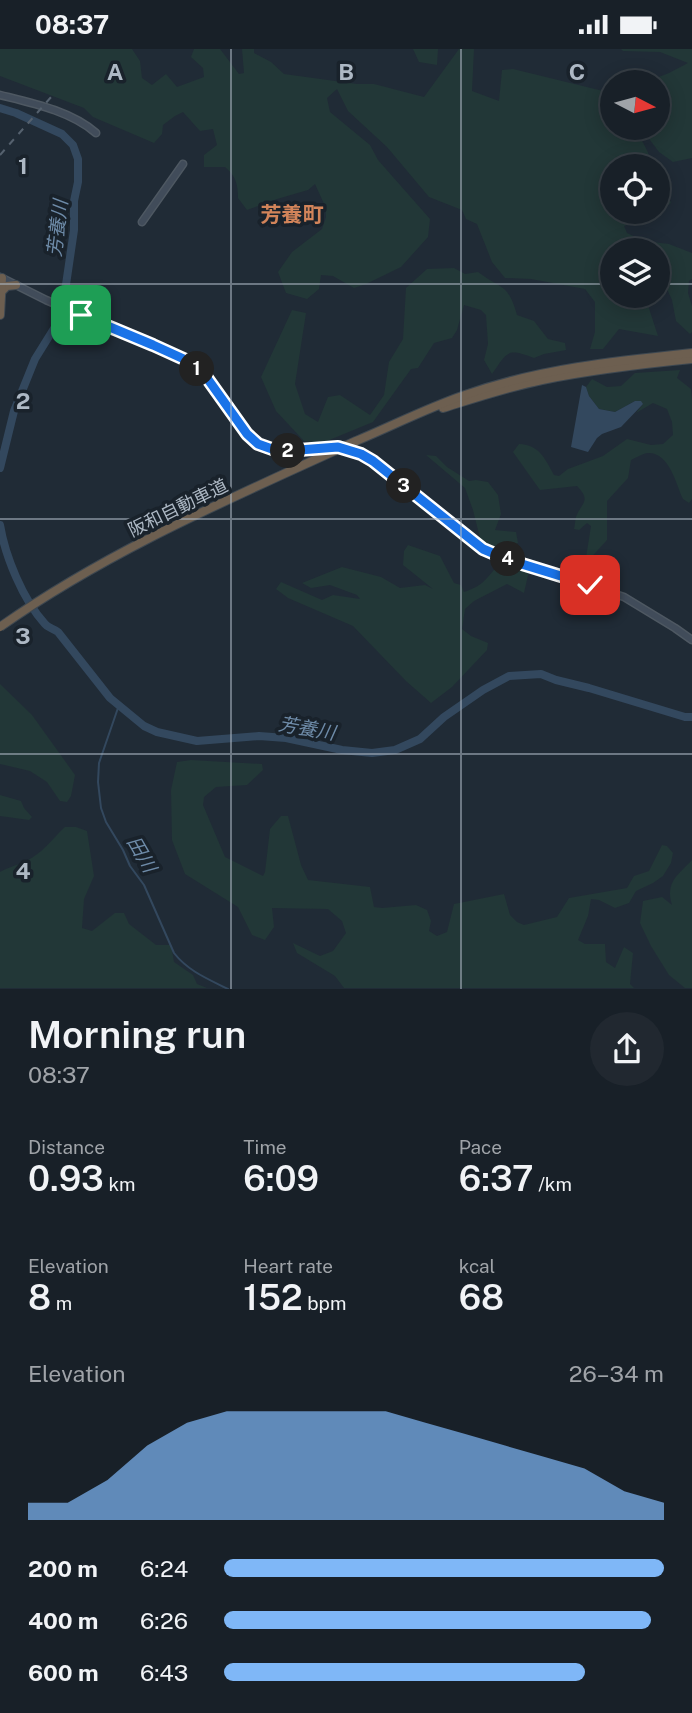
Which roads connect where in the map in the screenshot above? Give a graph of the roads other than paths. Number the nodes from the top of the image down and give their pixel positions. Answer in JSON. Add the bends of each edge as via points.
{"nodes":[{"id":1,"x":0,"y":95,"type":"edge"},
{"id":2,"x":96,"y":133,"type":"dead end"},
{"id":3,"x":183,"y":164,"type":"dead end"},
{"id":4,"x":142,"y":222,"type":"dead end"},
{"id":5,"x":1,"y":278,"type":"edge"},
{"id":6,"x":16,"y":285,"type":"junction"},
{"id":7,"x":2,"y":291,"type":"junction"},
{"id":8,"x":0,"y":315,"type":"edge"},
{"id":9,"x":688,"y":357,"type":"edge"},
{"id":10,"x":0,"y":627,"type":"edge"},
{"id":11,"x":692,"y":640,"type":"edge"}],
"edges":[{"from":1,"to":2,"type":"main road","via":[[59,112]]},
{"from":3,"to":4,"type":"main road"},
{"from":5,"to":6,"type":"main road"},
{"from":5,"to":7,"type":"highway"},
{"from":6,"to":7,"type":"highway"},
{"from":6,"to":11,"type":"main road","via":[[186,360],[207,378],[258,444],[286,451],[338,447],[361,454],[483,549],[624,597]]},
{"from":7,"to":8,"type":"highway"},
{"from":9,"to":10,"type":"highway","name":"阪和自動車道","bridge":true,"via":[[594,365],[464,395],[192,518],[41,598]]}]}
